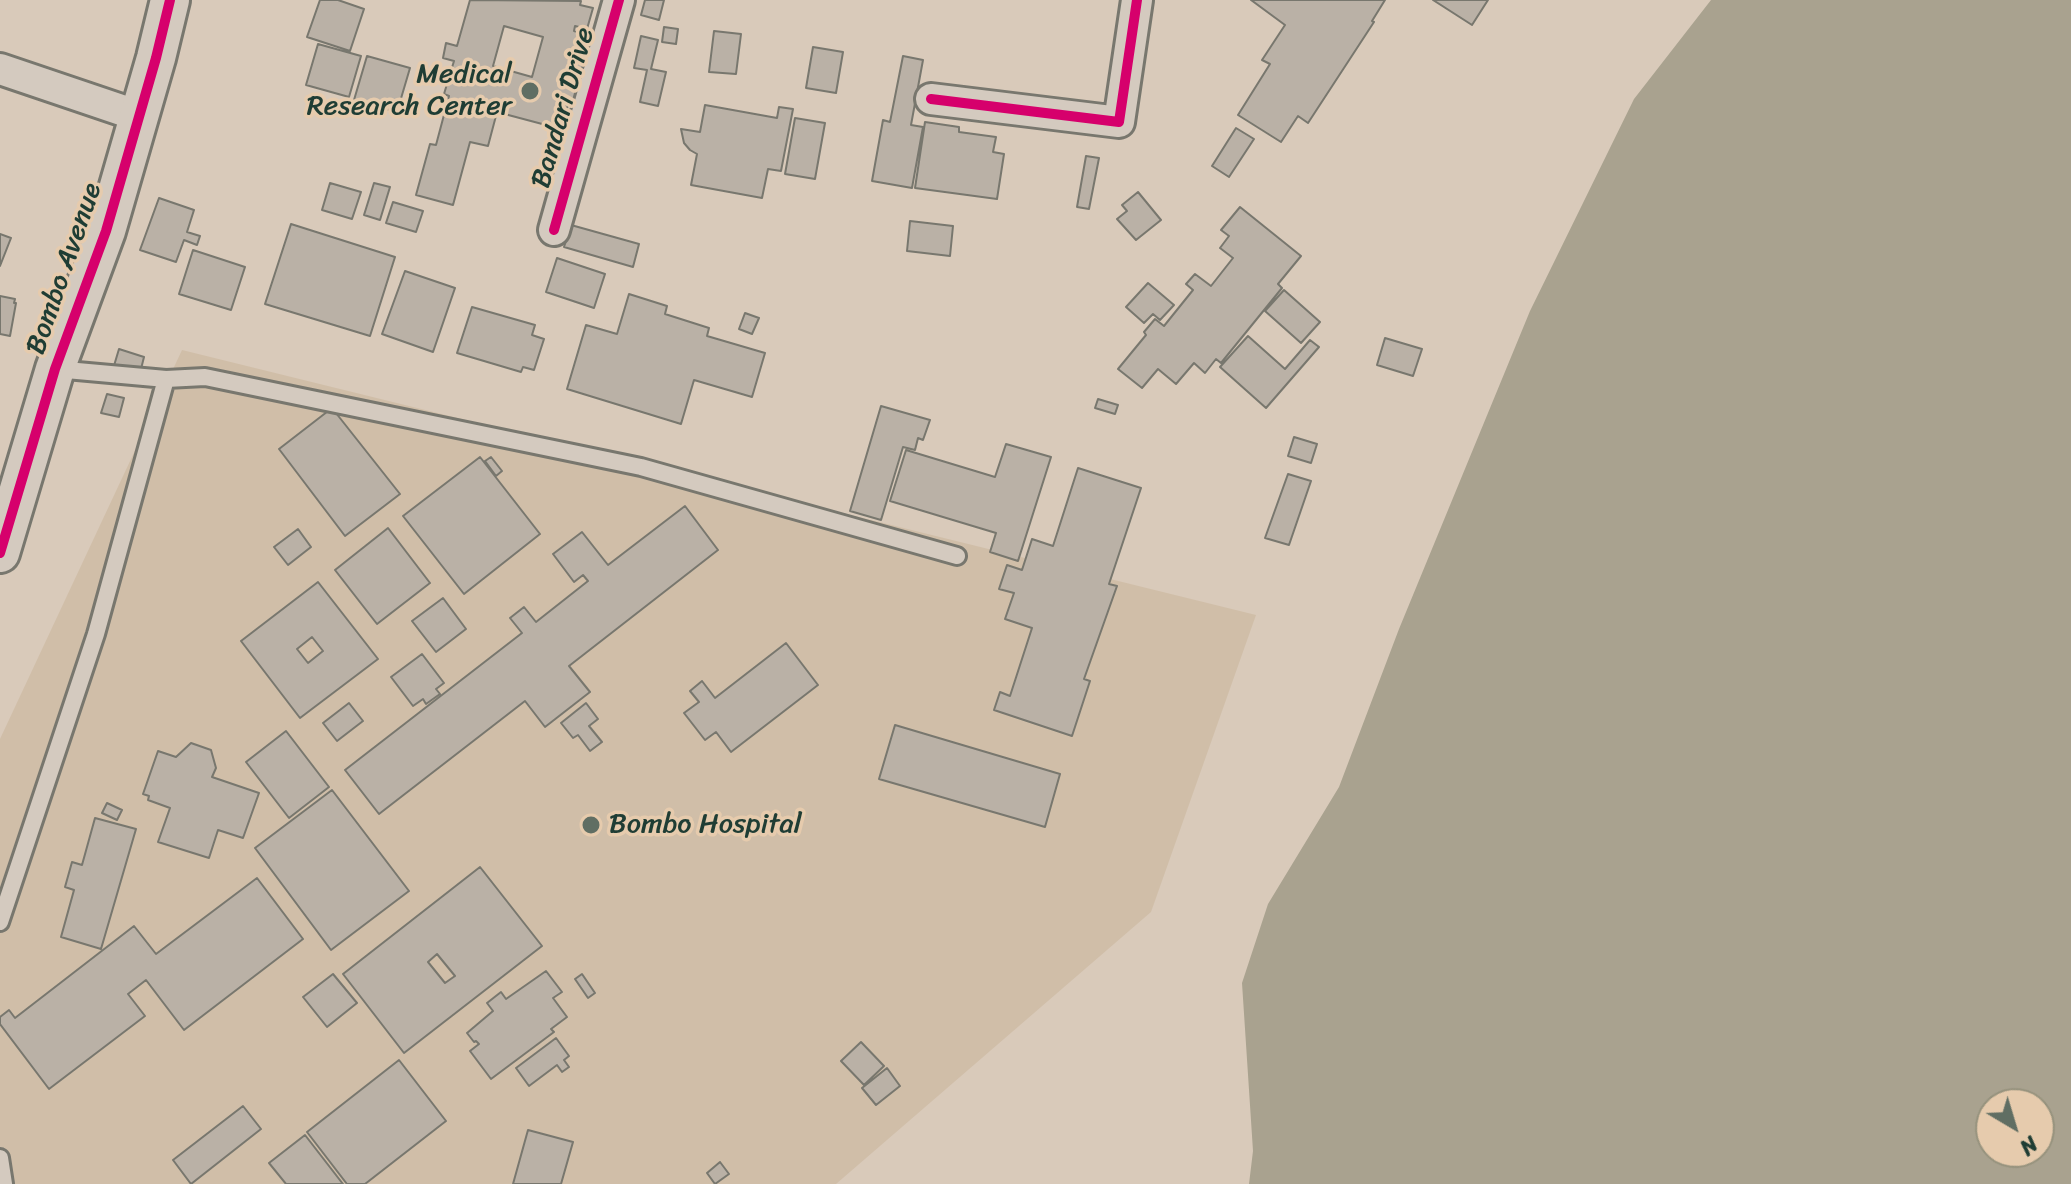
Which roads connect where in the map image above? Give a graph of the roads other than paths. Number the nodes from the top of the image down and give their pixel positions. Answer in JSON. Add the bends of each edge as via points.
{"nodes":[{"id":1,"x":170,"y":0,"type":"edge"},
{"id":2,"x":619,"y":0,"type":"edge"},
{"id":3,"x":1137,"y":0,"type":"edge"},
{"id":4,"x":0,"y":69,"type":"edge"},
{"id":5,"x":931,"y":99,"type":"dead end"},
{"id":6,"x":139,"y":116,"type":"junction"},
{"id":7,"x":554,"y":230,"type":"dead end"},
{"id":8,"x":55,"y":369,"type":"junction"},
{"id":9,"x":166,"y":379,"type":"junction"},
{"id":10,"x":0,"y":553,"type":"edge"},
{"id":11,"x":957,"y":556,"type":"dead end"},
{"id":12,"x":0,"y":922,"type":"edge"},
{"id":13,"x":0,"y":1158,"type":"edge"},
{"id":14,"x":4,"y":1184,"type":"edge"}],
"edges":[{"from":1,"to":6,"type":"street","name":"Bombo Avenue"},
{"from":2,"to":7,"type":"street","name":"Bandari Drive"},
{"from":3,"to":5,"type":"street","via":[[1119,122]]},
{"from":4,"to":6,"type":"street"},
{"from":6,"to":8,"type":"street","name":"Bombo Avenue","via":[[106,231]]},
{"from":8,"to":9,"type":"lane"},
{"from":8,"to":10,"type":"street","name":"Bombo Avenue"},
{"from":9,"to":11,"type":"lane","via":[[205,377],[641,467]]},
{"from":9,"to":12,"type":"lane","via":[[96,634]]},
{"from":13,"to":14,"type":"lane"}]}
